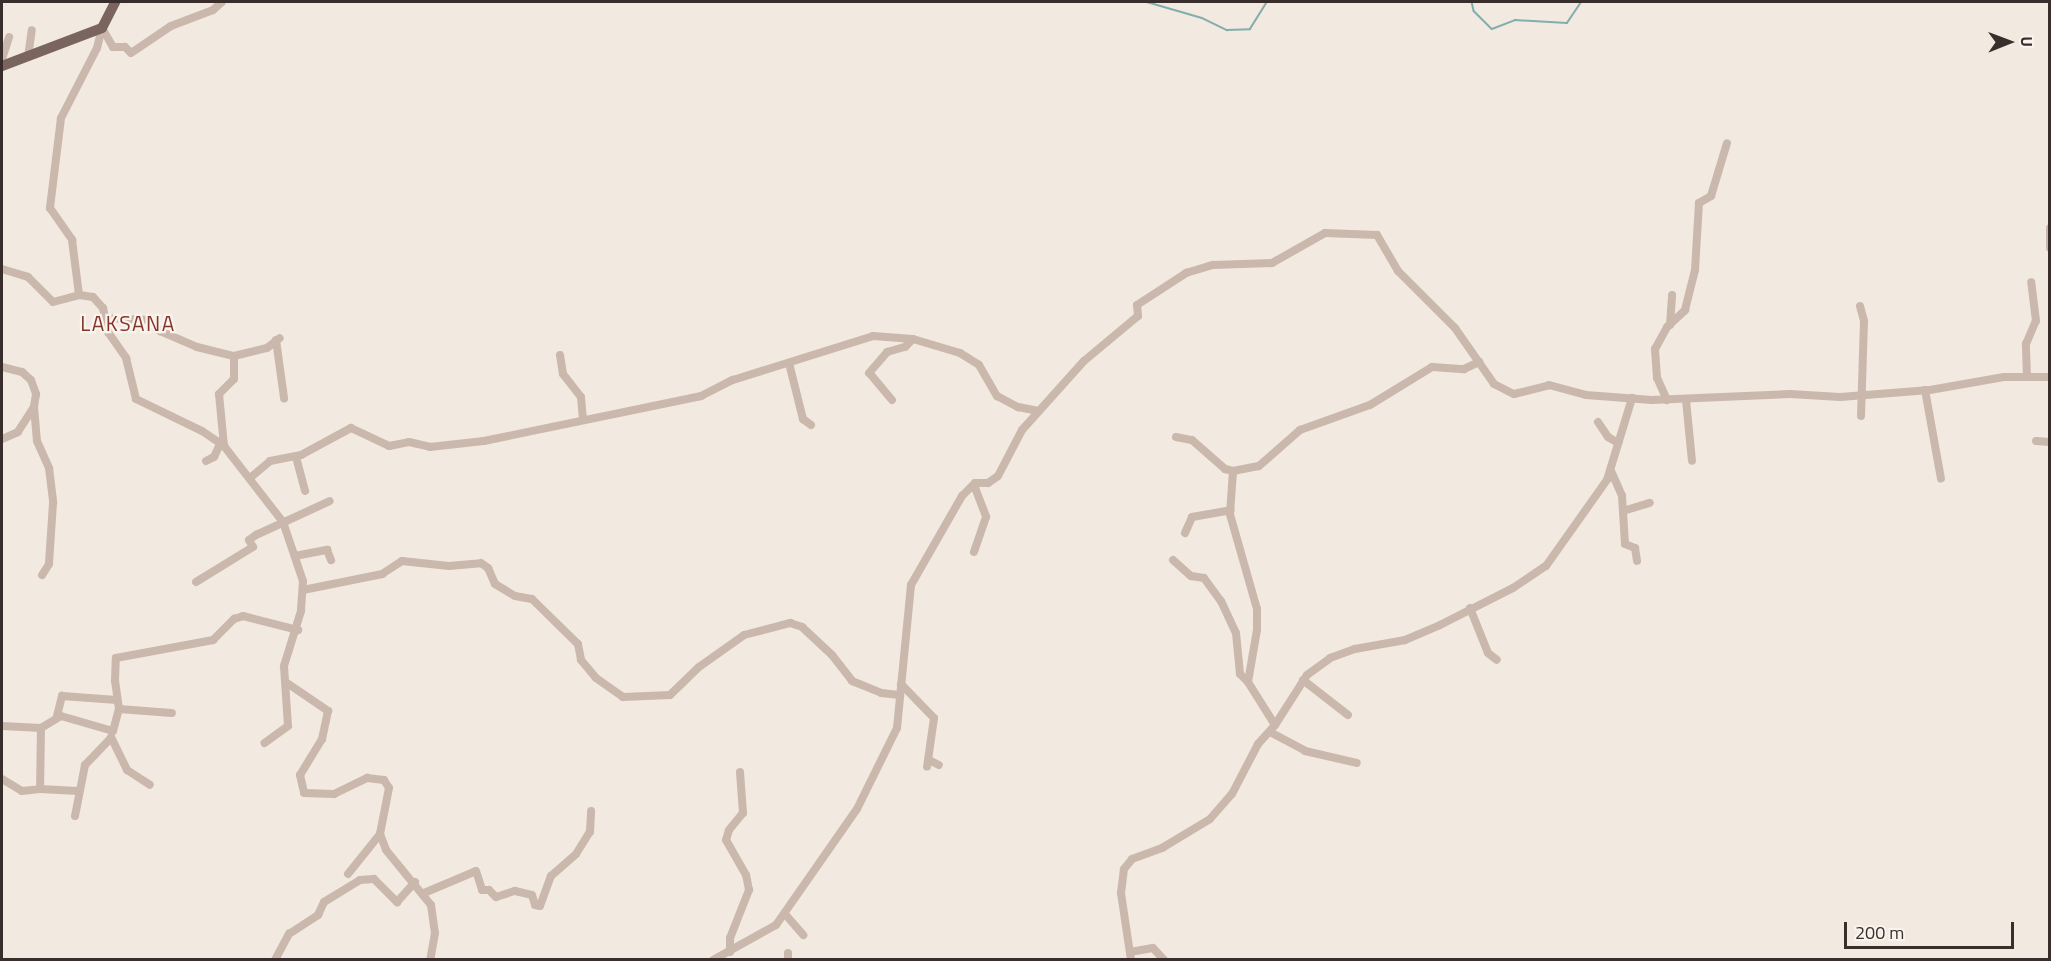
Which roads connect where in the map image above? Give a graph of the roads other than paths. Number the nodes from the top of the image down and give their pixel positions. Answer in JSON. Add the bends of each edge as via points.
{"nodes":[{"id":1,"x":115,"y":2,"type":"edge"},
{"id":2,"x":222,"y":2,"type":"edge"},
{"id":3,"x":102,"y":28,"type":"junction"},
{"id":4,"x":32,"y":30,"type":"dead end"},
{"id":5,"x":9,"y":37,"type":"dead end"},
{"id":6,"x":28,"y":57,"type":"junction"},
{"id":7,"x":2,"y":59,"type":"edge"},
{"id":8,"x":2,"y":66,"type":"edge"},
{"id":9,"x":1727,"y":143,"type":"dead end"},
{"id":10,"x":2049,"y":228,"type":"edge"},
{"id":11,"x":2049,"y":248,"type":"edge"},
{"id":12,"x":2,"y":269,"type":"edge"},
{"id":13,"x":2031,"y":282,"type":"dead end"},
{"id":14,"x":79,"y":295,"type":"junction"},
{"id":15,"x":1672,"y":295,"type":"dead end"},
{"id":16,"x":1860,"y":306,"type":"dead end"},
{"id":17,"x":105,"y":318,"type":"junction"},
{"id":18,"x":1670,"y":324,"type":"junction"},
{"id":19,"x":913,"y":339,"type":"junction"},
{"id":20,"x":560,"y":355,"type":"dead end"},
{"id":21,"x":234,"y":356,"type":"junction"},
{"id":22,"x":1479,"y":362,"type":"junction"},
{"id":23,"x":789,"y":363,"type":"junction"},
{"id":24,"x":2,"y":367,"type":"edge"},
{"id":25,"x":2049,"y":376,"type":"edge"},
{"id":26,"x":2027,"y":377,"type":"junction"},
{"id":27,"x":1925,"y":390,"type":"junction"},
{"id":28,"x":1864,"y":395,"type":"junction"},
{"id":29,"x":284,"y":398,"type":"dead end"},
{"id":30,"x":1632,"y":398,"type":"junction"},
{"id":31,"x":892,"y":400,"type":"dead end"},
{"id":32,"x":1667,"y":400,"type":"junction"},
{"id":33,"x":1686,"y":400,"type":"junction"},
{"id":34,"x":34,"y":407,"type":"junction"},
{"id":35,"x":1040,"y":411,"type":"junction"},
{"id":36,"x":1861,"y":416,"type":"dead end"},
{"id":37,"x":583,"y":418,"type":"junction"},
{"id":38,"x":1598,"y":422,"type":"dead end"},
{"id":39,"x":812,"y":425,"type":"dead end"},
{"id":40,"x":1176,"y":437,"type":"dead end"},
{"id":41,"x":2,"y":439,"type":"edge"},
{"id":42,"x":2036,"y":441,"type":"dead end"},
{"id":43,"x":2049,"y":442,"type":"edge"},
{"id":44,"x":1618,"y":443,"type":"junction"},
{"id":45,"x":222,"y":445,"type":"junction"},
{"id":46,"x":296,"y":457,"type":"junction"},
{"id":47,"x":206,"y":461,"type":"dead end"},
{"id":48,"x":1692,"y":461,"type":"dead end"},
{"id":49,"x":1233,"y":471,"type":"junction"},
{"id":50,"x":1611,"y":471,"type":"junction"},
{"id":51,"x":250,"y":478,"type":"junction"},
{"id":52,"x":1941,"y":479,"type":"dead end"},
{"id":53,"x":974,"y":485,"type":"junction"},
{"id":54,"x":305,"y":491,"type":"dead end"},
{"id":55,"x":330,"y":501,"type":"dead end"},
{"id":56,"x":1650,"y":503,"type":"dead end"},
{"id":57,"x":1230,"y":510,"type":"junction"},
{"id":58,"x":1623,"y":511,"type":"junction"},
{"id":59,"x":283,"y":522,"type":"junction"},
{"id":60,"x":1185,"y":533,"type":"dead end"},
{"id":61,"x":974,"y":552,"type":"dead end"},
{"id":62,"x":295,"y":556,"type":"junction"},
{"id":63,"x":331,"y":560,"type":"dead end"},
{"id":64,"x":1173,"y":560,"type":"dead end"},
{"id":65,"x":1637,"y":561,"type":"dead end"},
{"id":66,"x":42,"y":575,"type":"dead end"},
{"id":67,"x":196,"y":582,"type":"dead end"},
{"id":68,"x":303,"y":590,"type":"junction"},
{"id":69,"x":1470,"y":608,"type":"junction"},
{"id":70,"x":298,"y":630,"type":"junction"},
{"id":71,"x":1497,"y":660,"type":"dead end"},
{"id":72,"x":1303,"y":680,"type":"junction"},
{"id":73,"x":1248,"y":682,"type":"junction"},
{"id":74,"x":287,"y":683,"type":"junction"},
{"id":75,"x":901,"y":684,"type":"junction"},
{"id":76,"x":900,"y":695,"type":"junction"},
{"id":77,"x":118,"y":705,"type":"junction"},
{"id":78,"x":172,"y":713,"type":"dead end"},
{"id":79,"x":1348,"y":715,"type":"dead end"},
{"id":80,"x":57,"y":716,"type":"junction"},
{"id":81,"x":2,"y":726,"type":"edge"},
{"id":82,"x":41,"y":728,"type":"junction"},
{"id":83,"x":1272,"y":729,"type":"junction"},
{"id":84,"x":111,"y":736,"type":"junction"},
{"id":85,"x":265,"y":743,"type":"dead end"},
{"id":86,"x":1357,"y":763,"type":"dead end"},
{"id":87,"x":939,"y":765,"type":"dead end"},
{"id":88,"x":740,"y":772,"type":"dead end"},
{"id":89,"x":2,"y":779,"type":"edge"},
{"id":90,"x":150,"y":785,"type":"dead end"},
{"id":91,"x":40,"y":789,"type":"junction"},
{"id":92,"x":78,"y":791,"type":"junction"},
{"id":93,"x":591,"y":811,"type":"dead end"},
{"id":94,"x":75,"y":816,"type":"dead end"},
{"id":95,"x":380,"y":834,"type":"junction"},
{"id":96,"x":348,"y":874,"type":"dead end"},
{"id":97,"x":415,"y":882,"type":"junction"},
{"id":98,"x":424,"y":893,"type":"junction"},
{"id":99,"x":785,"y":914,"type":"junction"},
{"id":100,"x":803,"y":935,"type":"dead end"},
{"id":101,"x":730,"y":952,"type":"junction"},
{"id":102,"x":1131,"y":956,"type":"edge"},
{"id":103,"x":275,"y":960,"type":"edge"},
{"id":104,"x":430,"y":960,"type":"edge"},
{"id":105,"x":713,"y":960,"type":"edge"},
{"id":106,"x":1164,"y":960,"type":"edge"}],
"edges":[{"from":1,"to":3,"type":"main road"},
{"from":2,"to":3,"type":"street","via":[[171,26],[130,53],[125,47],[112,47]]},
{"from":3,"to":6,"type":"main road"},
{"from":3,"to":14,"type":"street","via":[[97,48],[61,118],[50,201],[52,212],[72,240]]},
{"from":4,"to":6,"type":"street"},
{"from":5,"to":7,"type":"street"},
{"from":6,"to":8,"type":"main road"},
{"from":9,"to":18,"type":"street","via":[[1711,196],[1699,203],[1695,270],[1685,310]]},
{"from":10,"to":11,"type":"street"},
{"from":12,"to":14,"type":"street","via":[[28,278],[52,302]]},
{"from":13,"to":26,"type":"street","via":[[2036,321],[2026,344]]},
{"from":14,"to":17,"type":"street","via":[[100,303]]},
{"from":15,"to":18,"type":"street"},
{"from":16,"to":28,"type":"street","via":[[1864,319]]},
{"from":17,"to":21,"type":"street","via":[[150,320],[160,331],[197,348]]},
{"from":17,"to":45,"type":"street","via":[[108,332],[126,358],[139,402],[188,423]]},
{"from":18,"to":32,"type":"street","via":[[1657,343],[1654,356],[1657,378]]},
{"from":19,"to":23,"type":"street","via":[[862,338]]},
{"from":19,"to":31,"type":"street","via":[[905,347],[887,352],[869,373]]},
{"from":19,"to":35,"type":"street","via":[[960,353],[984,372],[996,396],[1018,407]]},
{"from":20,"to":37,"type":"street","via":[[563,374],[581,397]]},
{"from":21,"to":29,"type":"street","via":[[267,348],[278,339]]},
{"from":21,"to":45,"type":"street","via":[[234,379],[219,393]]},
{"from":22,"to":30,"type":"street","via":[[1494,384],[1514,394],[1550,385],[1587,395]]},
{"from":22,"to":35,"type":"street","via":[[1450,323],[1398,271],[1377,235],[1325,233],[1272,263],[1213,265],[1168,284],[1137,305],[1138,316],[1084,361]]},
{"from":22,"to":49,"type":"street","via":[[1464,369],[1432,367],[1370,405],[1300,430],[1259,466]]},
{"from":23,"to":37,"type":"street","via":[[733,380],[701,396]]},
{"from":23,"to":39,"type":"street","via":[[803,419]]},
{"from":24,"to":34,"type":"street","via":[[15,369],[31,380],[36,394]]},
{"from":25,"to":26,"type":"street"},
{"from":26,"to":27,"type":"street"},
{"from":27,"to":28,"type":"street"},
{"from":27,"to":52,"type":"street"},
{"from":28,"to":33,"type":"street","via":[[1722,395]]},
{"from":28,"to":36,"type":"street"},
{"from":30,"to":32,"type":"street"},
{"from":30,"to":44,"type":"street"},
{"from":32,"to":33,"type":"street"},
{"from":33,"to":48,"type":"street"},
{"from":34,"to":41,"type":"street","via":[[18,432]]},
{"from":34,"to":66,"type":"street","via":[[37,441],[49,468],[53,503],[49,564]]},
{"from":35,"to":53,"type":"street","via":[[1022,430],[998,476],[988,483]]},
{"from":37,"to":46,"type":"street","via":[[484,441],[436,447],[410,442],[389,446],[351,428]]},
{"from":38,"to":44,"type":"street","via":[[1608,437]]},
{"from":40,"to":49,"type":"street","via":[[1192,440],[1225,470]]},
{"from":42,"to":43,"type":"street"},
{"from":44,"to":50,"type":"street"},
{"from":45,"to":47,"type":"street"},
{"from":45,"to":51,"type":"street"},
{"from":46,"to":51,"type":"street","via":[[270,462]]},
{"from":46,"to":54,"type":"street"},
{"from":49,"to":57,"type":"street"},
{"from":50,"to":58,"type":"street","via":[[1619,485]]},
{"from":50,"to":69,"type":"street","via":[[1590,508],[1546,566],[1513,588]]},
{"from":51,"to":59,"type":"street"},
{"from":53,"to":61,"type":"street","via":[[986,517]]},
{"from":53,"to":75,"type":"street","via":[[962,496],[911,585]]},
{"from":55,"to":59,"type":"street"},
{"from":56,"to":58,"type":"street"},
{"from":57,"to":60,"type":"street","via":[[1192,517]]},
{"from":57,"to":73,"type":"street","via":[[1257,609]]},
{"from":58,"to":65,"type":"street","via":[[1625,544],[1635,548]]},
{"from":59,"to":62,"type":"street"},
{"from":59,"to":67,"type":"street","via":[[250,538],[253,547]]},
{"from":62,"to":63,"type":"street","via":[[327,550]]},
{"from":62,"to":68,"type":"street"},
{"from":64,"to":73,"type":"street","via":[[1191,576],[1204,578],[1221,601],[1236,633],[1240,675]]},
{"from":68,"to":70,"type":"street"},
{"from":68,"to":76,"type":"street","via":[[382,574],[402,561],[448,566],[483,564],[495,584],[515,596],[532,599],[579,644],[581,660],[596,678],[630,698],[670,695],[699,667],[744,635],[790,623],[802,627],[832,655],[852,681],[881,693]]},
{"from":69,"to":71,"type":"street","via":[[1488,653]]},
{"from":69,"to":72,"type":"street","via":[[1405,640],[1330,658]]},
{"from":70,"to":74,"type":"street","via":[[284,666]]},
{"from":70,"to":77,"type":"street","via":[[243,616],[234,619],[213,640],[116,658]]},
{"from":72,"to":79,"type":"street"},
{"from":72,"to":83,"type":"street"},
{"from":73,"to":83,"type":"street"},
{"from":74,"to":85,"type":"street","via":[[288,726]]},
{"from":74,"to":95,"type":"street","via":[[328,711],[322,739],[299,780],[302,790],[307,795],[325,795],[340,792],[360,778],[384,780],[389,793]]},
{"from":75,"to":76,"type":"street"},
{"from":75,"to":87,"type":"street","via":[[934,718],[928,763]]},
{"from":76,"to":99,"type":"street","via":[[894,735],[857,809]]},
{"from":77,"to":78,"type":"street"},
{"from":77,"to":80,"type":"street","via":[[62,696],[57,703]]},
{"from":77,"to":84,"type":"street"},
{"from":80,"to":82,"type":"street"},
{"from":80,"to":84,"type":"street"},
{"from":81,"to":82,"type":"street"},
{"from":82,"to":91,"type":"street"},
{"from":83,"to":86,"type":"street","via":[[1306,751]]},
{"from":83,"to":102,"type":"street","via":[[1258,744],[1232,794],[1205,824],[1162,848],[1132,859],[1124,869],[1121,893]]},
{"from":84,"to":90,"type":"street","via":[[127,770]]},
{"from":84,"to":92,"type":"street","via":[[85,765]]},
{"from":88,"to":101,"type":"street","via":[[743,813],[726,840],[745,873],[749,890],[730,938]]},
{"from":89,"to":91,"type":"street","via":[[22,791]]},
{"from":91,"to":92,"type":"street"},
{"from":92,"to":94,"type":"street"},
{"from":93,"to":98,"type":"street","via":[[590,832],[576,854],[551,876],[540,906],[535,905],[532,896],[515,891],[496,897],[489,890],[481,890],[476,871]]},
{"from":95,"to":96,"type":"street"},
{"from":95,"to":97,"type":"street","via":[[386,849]]},
{"from":97,"to":98,"type":"street"},
{"from":97,"to":103,"type":"street","via":[[397,902],[374,879],[360,880],[322,903],[318,915],[289,934]]},
{"from":98,"to":104,"type":"street","via":[[435,924]]},
{"from":99,"to":100,"type":"street"},
{"from":99,"to":101,"type":"street","via":[[776,925]]},
{"from":101,"to":105,"type":"street"},
{"from":102,"to":106,"type":"street","via":[[1153,948]]}]}
